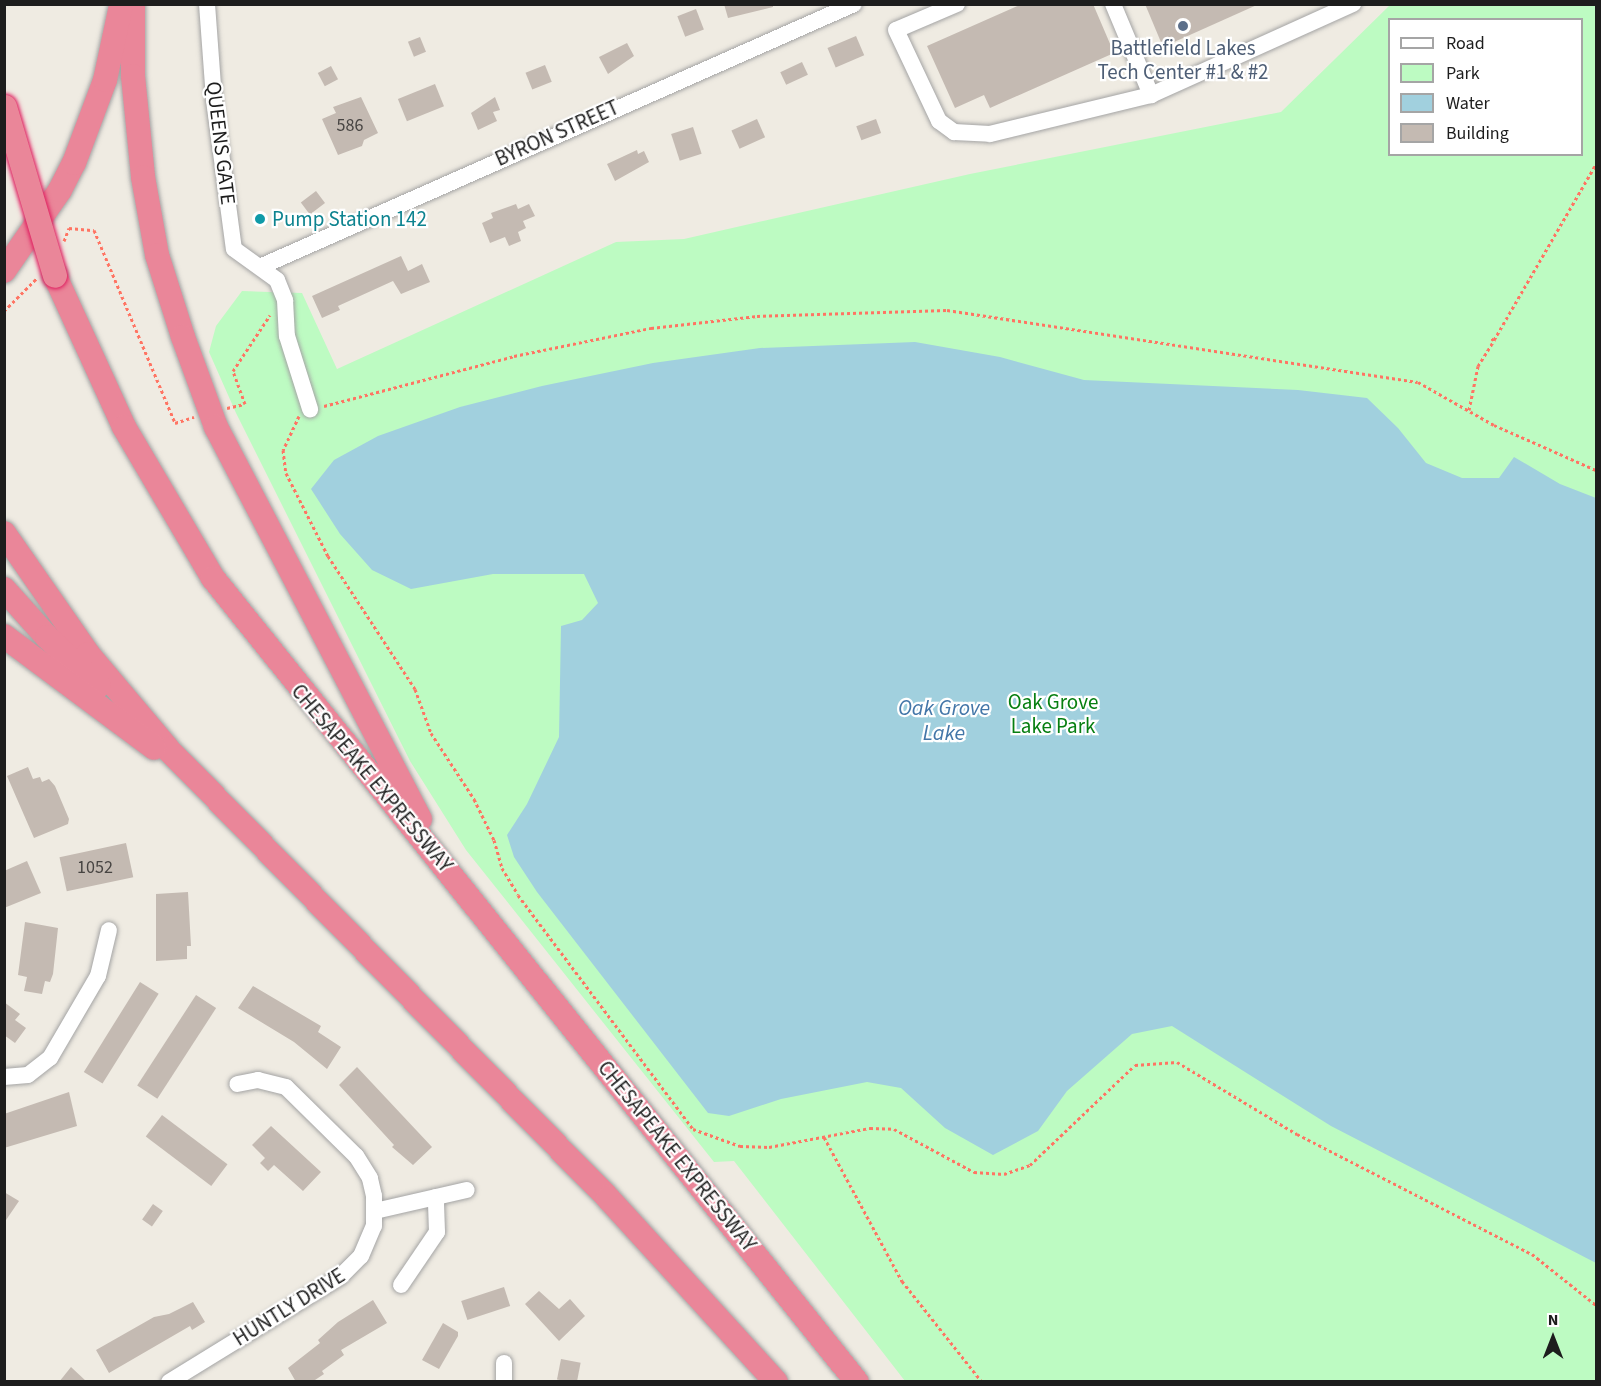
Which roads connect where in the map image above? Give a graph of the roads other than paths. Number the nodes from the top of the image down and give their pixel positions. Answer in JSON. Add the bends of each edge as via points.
{"nodes":[{"id":1,"x":108,"y":4,"type":"edge"},
{"id":2,"x":120,"y":4,"type":"edge"},
{"id":3,"x":133,"y":4,"type":"edge"},
{"id":4,"x":207,"y":4,"type":"edge"},
{"id":5,"x":854,"y":4,"type":"edge"},
{"id":6,"x":957,"y":4,"type":"edge"},
{"id":7,"x":1113,"y":4,"type":"edge"},
{"id":8,"x":1353,"y":4,"type":"edge"},
{"id":9,"x":101,"y":93,"type":"junction"},
{"id":10,"x":1150,"y":95,"type":"junction"},
{"id":11,"x":5,"y":106,"type":"edge"},
{"id":12,"x":262,"y":266,"type":"junction"},
{"id":13,"x":4,"y":271,"type":"edge"},
{"id":14,"x":310,"y":410,"type":"road end"},
{"id":15,"x":4,"y":533,"type":"edge"},
{"id":16,"x":4,"y":589,"type":"edge"},
{"id":17,"x":4,"y":636,"type":"edge"},
{"id":18,"x":168,"y":749,"type":"junction"},
{"id":19,"x":219,"y":804,"type":"junction"},
{"id":20,"x":445,"y":866,"type":"junction"},
{"id":21,"x":109,"y":930,"type":"dead end"},
{"id":22,"x":4,"y":1077,"type":"edge"},
{"id":23,"x":237,"y":1084,"type":"dead end"},
{"id":24,"x":467,"y":1190,"type":"dead end"},
{"id":25,"x":436,"y":1197,"type":"junction"},
{"id":26,"x":375,"y":1208,"type":"junction"},
{"id":27,"x":401,"y":1285,"type":"dead end"},
{"id":28,"x":504,"y":1363,"type":"dead end"},
{"id":29,"x":169,"y":1382,"type":"edge"},
{"id":30,"x":504,"y":1382,"type":"edge"},
{"id":31,"x":776,"y":1382,"type":"edge"},
{"id":32,"x":857,"y":1382,"type":"edge"}],
"edges":[{"from":1,"to":9,"type":"highway"},
{"from":2,"to":9,"type":"highway","via":[[116,42]]},
{"from":3,"to":20,"type":"highway","via":[[133,76],[143,177],[157,255],[183,337],[216,427],[241,478]]},
{"from":4,"to":12,"type":"street","name":"QUEENS GATE","via":[[214,100],[234,249],[243,258]]},
{"from":5,"to":12,"type":"street","name":"BYRON STREET"},
{"from":6,"to":10,"type":"street","via":[[896,30],[939,122],[954,132],[990,134]]},
{"from":7,"to":10,"type":"street"},
{"from":8,"to":10,"type":"street"},
{"from":9,"to":13,"type":"highway","via":[[60,190]]},
{"from":11,"to":20,"type":"highway","name":"CHESAPEAKE EXPRESSWAY","bridge":true,"via":[[49,272],[124,427],[213,578]]},
{"from":12,"to":14,"type":"street","via":[[277,280],[285,300],[286,336]]},
{"from":15,"to":18,"type":"highway","via":[[88,654]]},
{"from":16,"to":18,"type":"highway","via":[[47,637]]},
{"from":17,"to":19,"type":"highway","via":[[145,741]]},
{"from":18,"to":19,"type":"highway"},
{"from":19,"to":31,"type":"highway","via":[[608,1198]]},
{"from":20,"to":32,"type":"highway","name":"CHESAPEAKE EXPRESSWAY"},
{"from":21,"to":22,"type":"street","via":[[98,976],[50,1058],[28,1075]]},
{"from":23,"to":26,"type":"street","via":[[272,1081],[296,1095],[356,1156],[370,1178]]},
{"from":24,"to":25,"type":"street"},
{"from":25,"to":26,"type":"street"},
{"from":25,"to":27,"type":"street","via":[[437,1232]]},
{"from":26,"to":29,"type":"street","name":"HUNTLY DRIVE","via":[[369,1242],[347,1271]]},
{"from":28,"to":30,"type":"street"}]}
